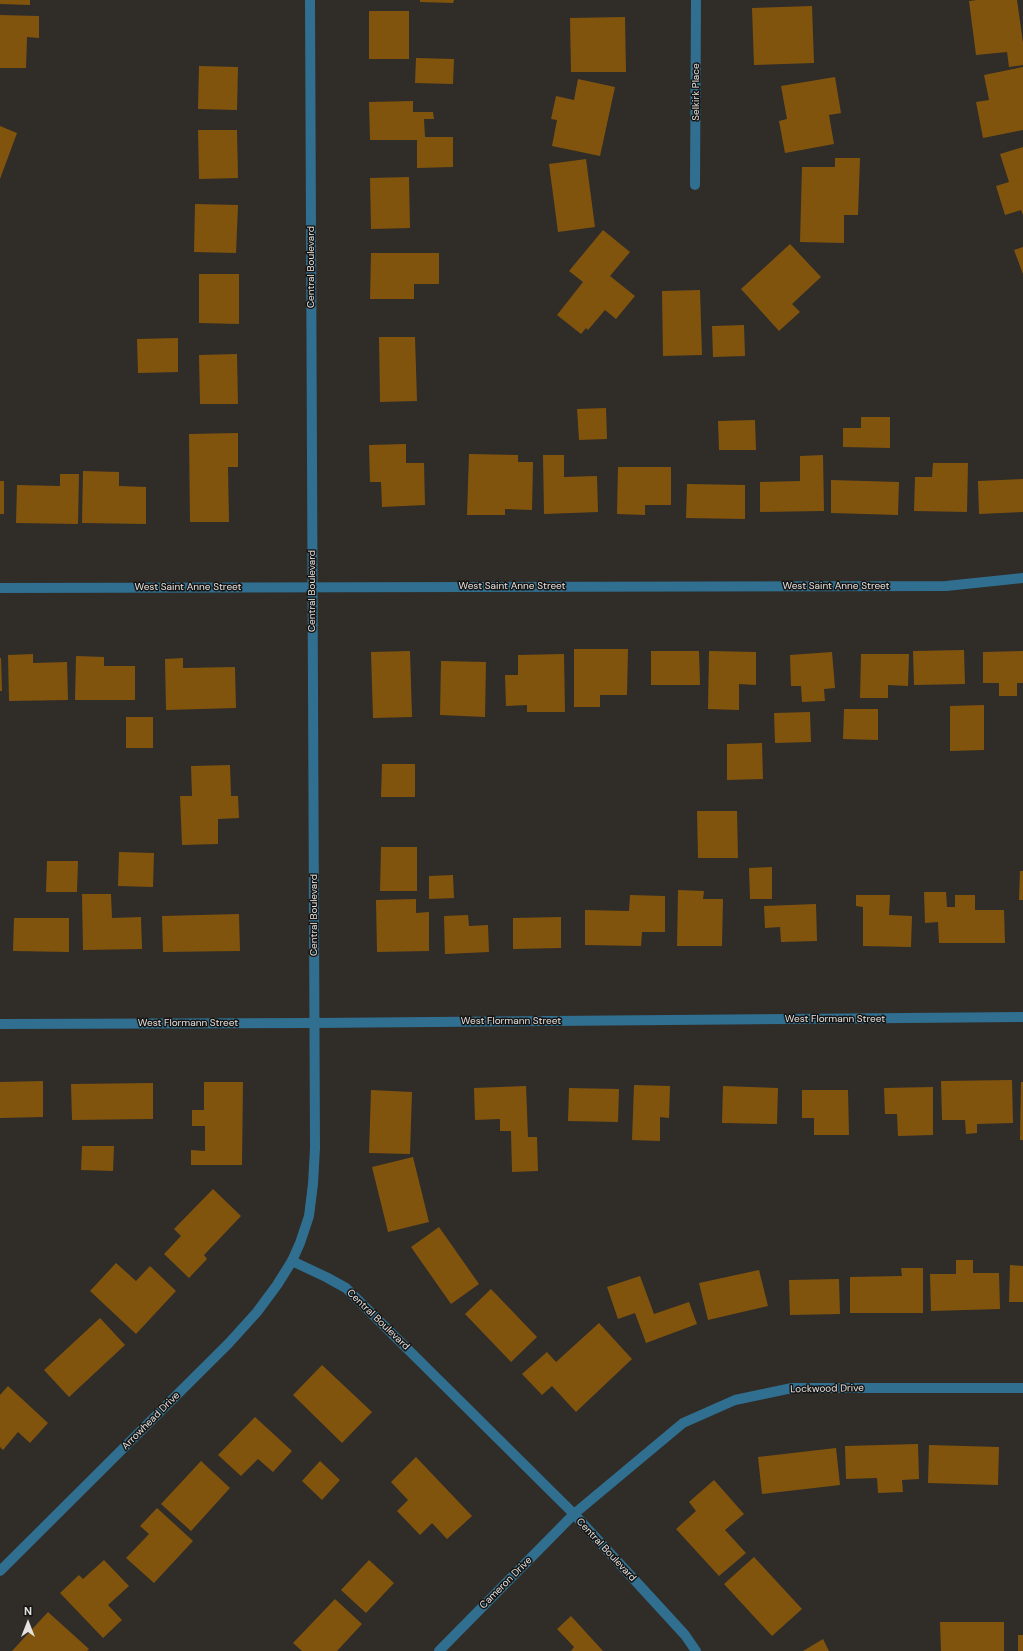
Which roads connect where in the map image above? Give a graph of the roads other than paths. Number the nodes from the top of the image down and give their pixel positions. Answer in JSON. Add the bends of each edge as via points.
{"nodes":[{"id":1,"x":310,"y":0,"type":"edge"},
{"id":2,"x":696,"y":0,"type":"edge"},
{"id":3,"x":695,"y":185,"type":"dead end"},
{"id":4,"x":1023,"y":578,"type":"edge"},
{"id":5,"x":312,"y":586,"type":"junction"},
{"id":6,"x":0,"y":588,"type":"edge"},
{"id":7,"x":1023,"y":1017,"type":"edge"},
{"id":8,"x":314,"y":1023,"type":"junction"},
{"id":9,"x":0,"y":1024,"type":"edge"},
{"id":10,"x":292,"y":1262,"type":"junction"},
{"id":11,"x":1023,"y":1388,"type":"edge"},
{"id":12,"x":574,"y":1514,"type":"junction"},
{"id":13,"x":0,"y":1571,"type":"edge"},
{"id":14,"x":439,"y":1651,"type":"edge"},
{"id":15,"x":696,"y":1651,"type":"edge"}],
"edges":[{"from":1,"to":5,"type":"street","name":"Central Boulevard"},
{"from":2,"to":3,"type":"street","name":"Selkirk Place"},
{"from":4,"to":5,"type":"street","name":"West Saint Anne Street","via":[[946,586]]},
{"from":5,"to":6,"type":"street","name":"West Saint Anne Street"},
{"from":5,"to":8,"type":"street","name":"Central Boulevard"},
{"from":7,"to":8,"type":"street","name":"West Flormann Street"},
{"from":8,"to":9,"type":"street","name":"West Flormann Street"},
{"from":8,"to":10,"type":"street","name":"Central Boulevard","via":[[313,1184],[309,1216]]},
{"from":10,"to":12,"type":"street","name":"Central Boulevard","via":[[346,1288]]},
{"from":10,"to":13,"type":"street","name":"Arrowhead Drive","via":[[257,1312],[229,1342]]},
{"from":11,"to":12,"type":"street","name":"Lockwood Drive","via":[[792,1388],[735,1400],[683,1423]]},
{"from":12,"to":14,"type":"street","name":"Cameron Drive"},
{"from":12,"to":15,"type":"street","name":"Central Boulevard","via":[[685,1635]]}]}
